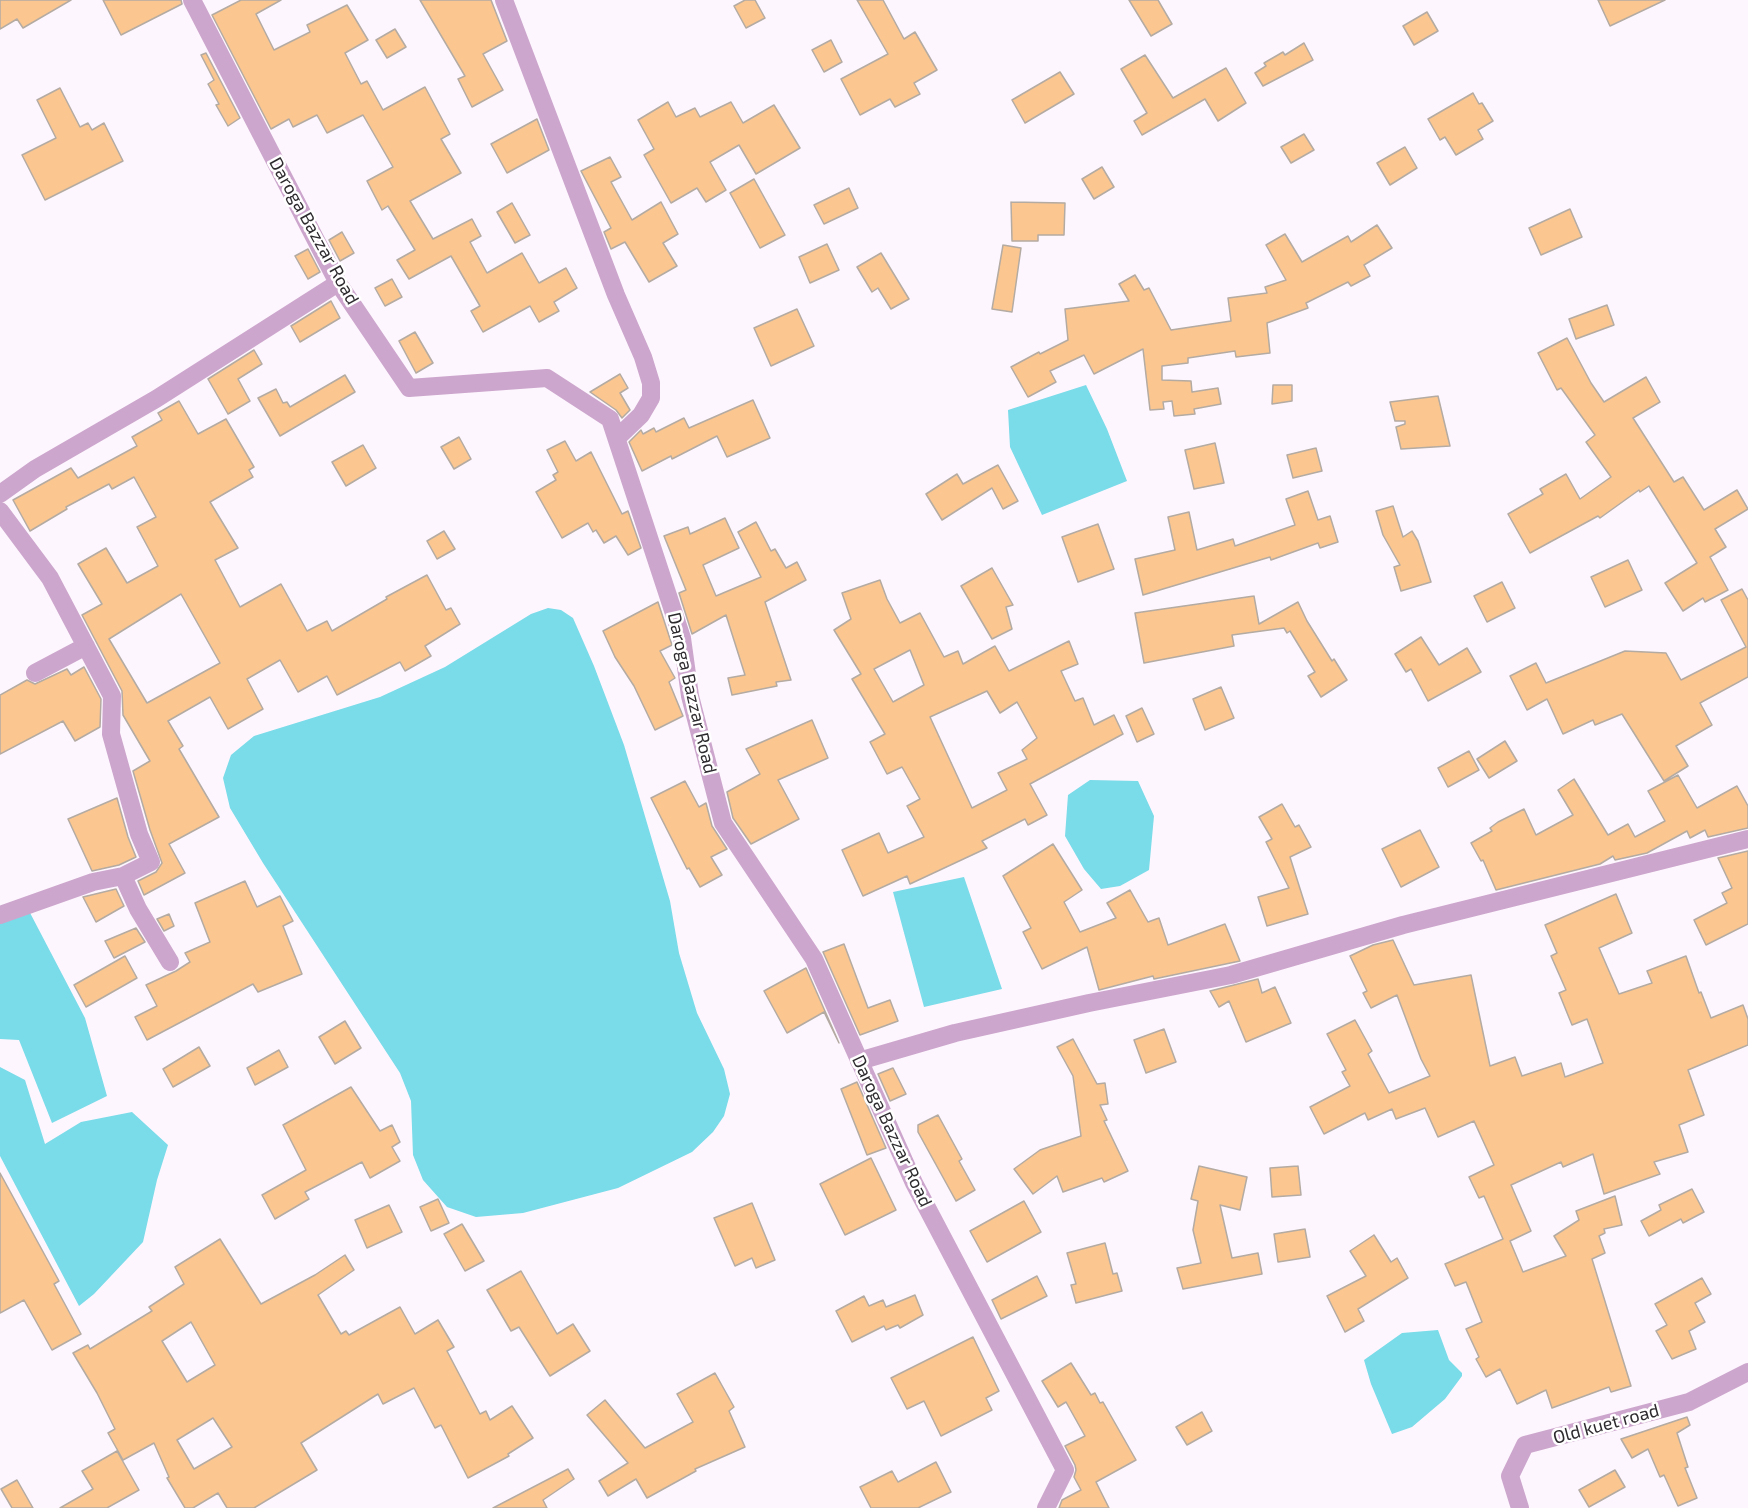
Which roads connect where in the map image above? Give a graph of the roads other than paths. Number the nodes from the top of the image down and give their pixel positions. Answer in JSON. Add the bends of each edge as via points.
{"nodes":[{"id":1,"x":192,"y":0,"type":"edge"},
{"id":2,"x":504,"y":0,"type":"edge"},
{"id":3,"x":338,"y":283,"type":"junction"},
{"id":4,"x":617,"y":438,"type":"junction"},
{"id":5,"x":0,"y":494,"type":"edge"},
{"id":6,"x":0,"y":511,"type":"edge"},
{"id":7,"x":86,"y":646,"type":"junction"},
{"id":8,"x":35,"y":673,"type":"dead end"},
{"id":9,"x":1748,"y":839,"type":"edge"},
{"id":10,"x":123,"y":876,"type":"junction"},
{"id":11,"x":0,"y":915,"type":"edge"},
{"id":12,"x":170,"y":962,"type":"dead end"},
{"id":13,"x":860,"y":1061,"type":"junction"},
{"id":14,"x":1748,"y":1372,"type":"edge"},
{"id":15,"x":1046,"y":1508,"type":"edge"},
{"id":16,"x":1520,"y":1508,"type":"edge"}],
"edges":[{"from":1,"to":3,"type":"street","name":"Daroga Bazzar Road"},
{"from":2,"to":4,"type":"street","via":[[651,383],[651,398]]},
{"from":3,"to":4,"type":"street","name":"Daroga Bazzar Road","via":[[409,388],[547,378],[610,419]]},
{"from":3,"to":5,"type":"street"},
{"from":4,"to":13,"type":"street","name":"Daroga Bazzar Road","via":[[682,638],[690,696],[723,823],[814,959]]},
{"from":6,"to":7,"type":"street","via":[[50,578]]},
{"from":7,"to":8,"type":"street"},
{"from":7,"to":10,"type":"street","via":[[112,696],[111,734],[139,834],[151,862]]},
{"from":9,"to":13,"type":"street","via":[[1402,925],[1231,975],[956,1033]]},
{"from":10,"to":11,"type":"street","via":[[93,882]]},
{"from":10,"to":12,"type":"street"},
{"from":13,"to":15,"type":"street","name":"Daroga Bazzar Road","via":[[914,1183],[1065,1470]]},
{"from":14,"to":16,"type":"street","name":"Old kuet road","via":[[1689,1402],[1525,1445],[1510,1476]]}]}
